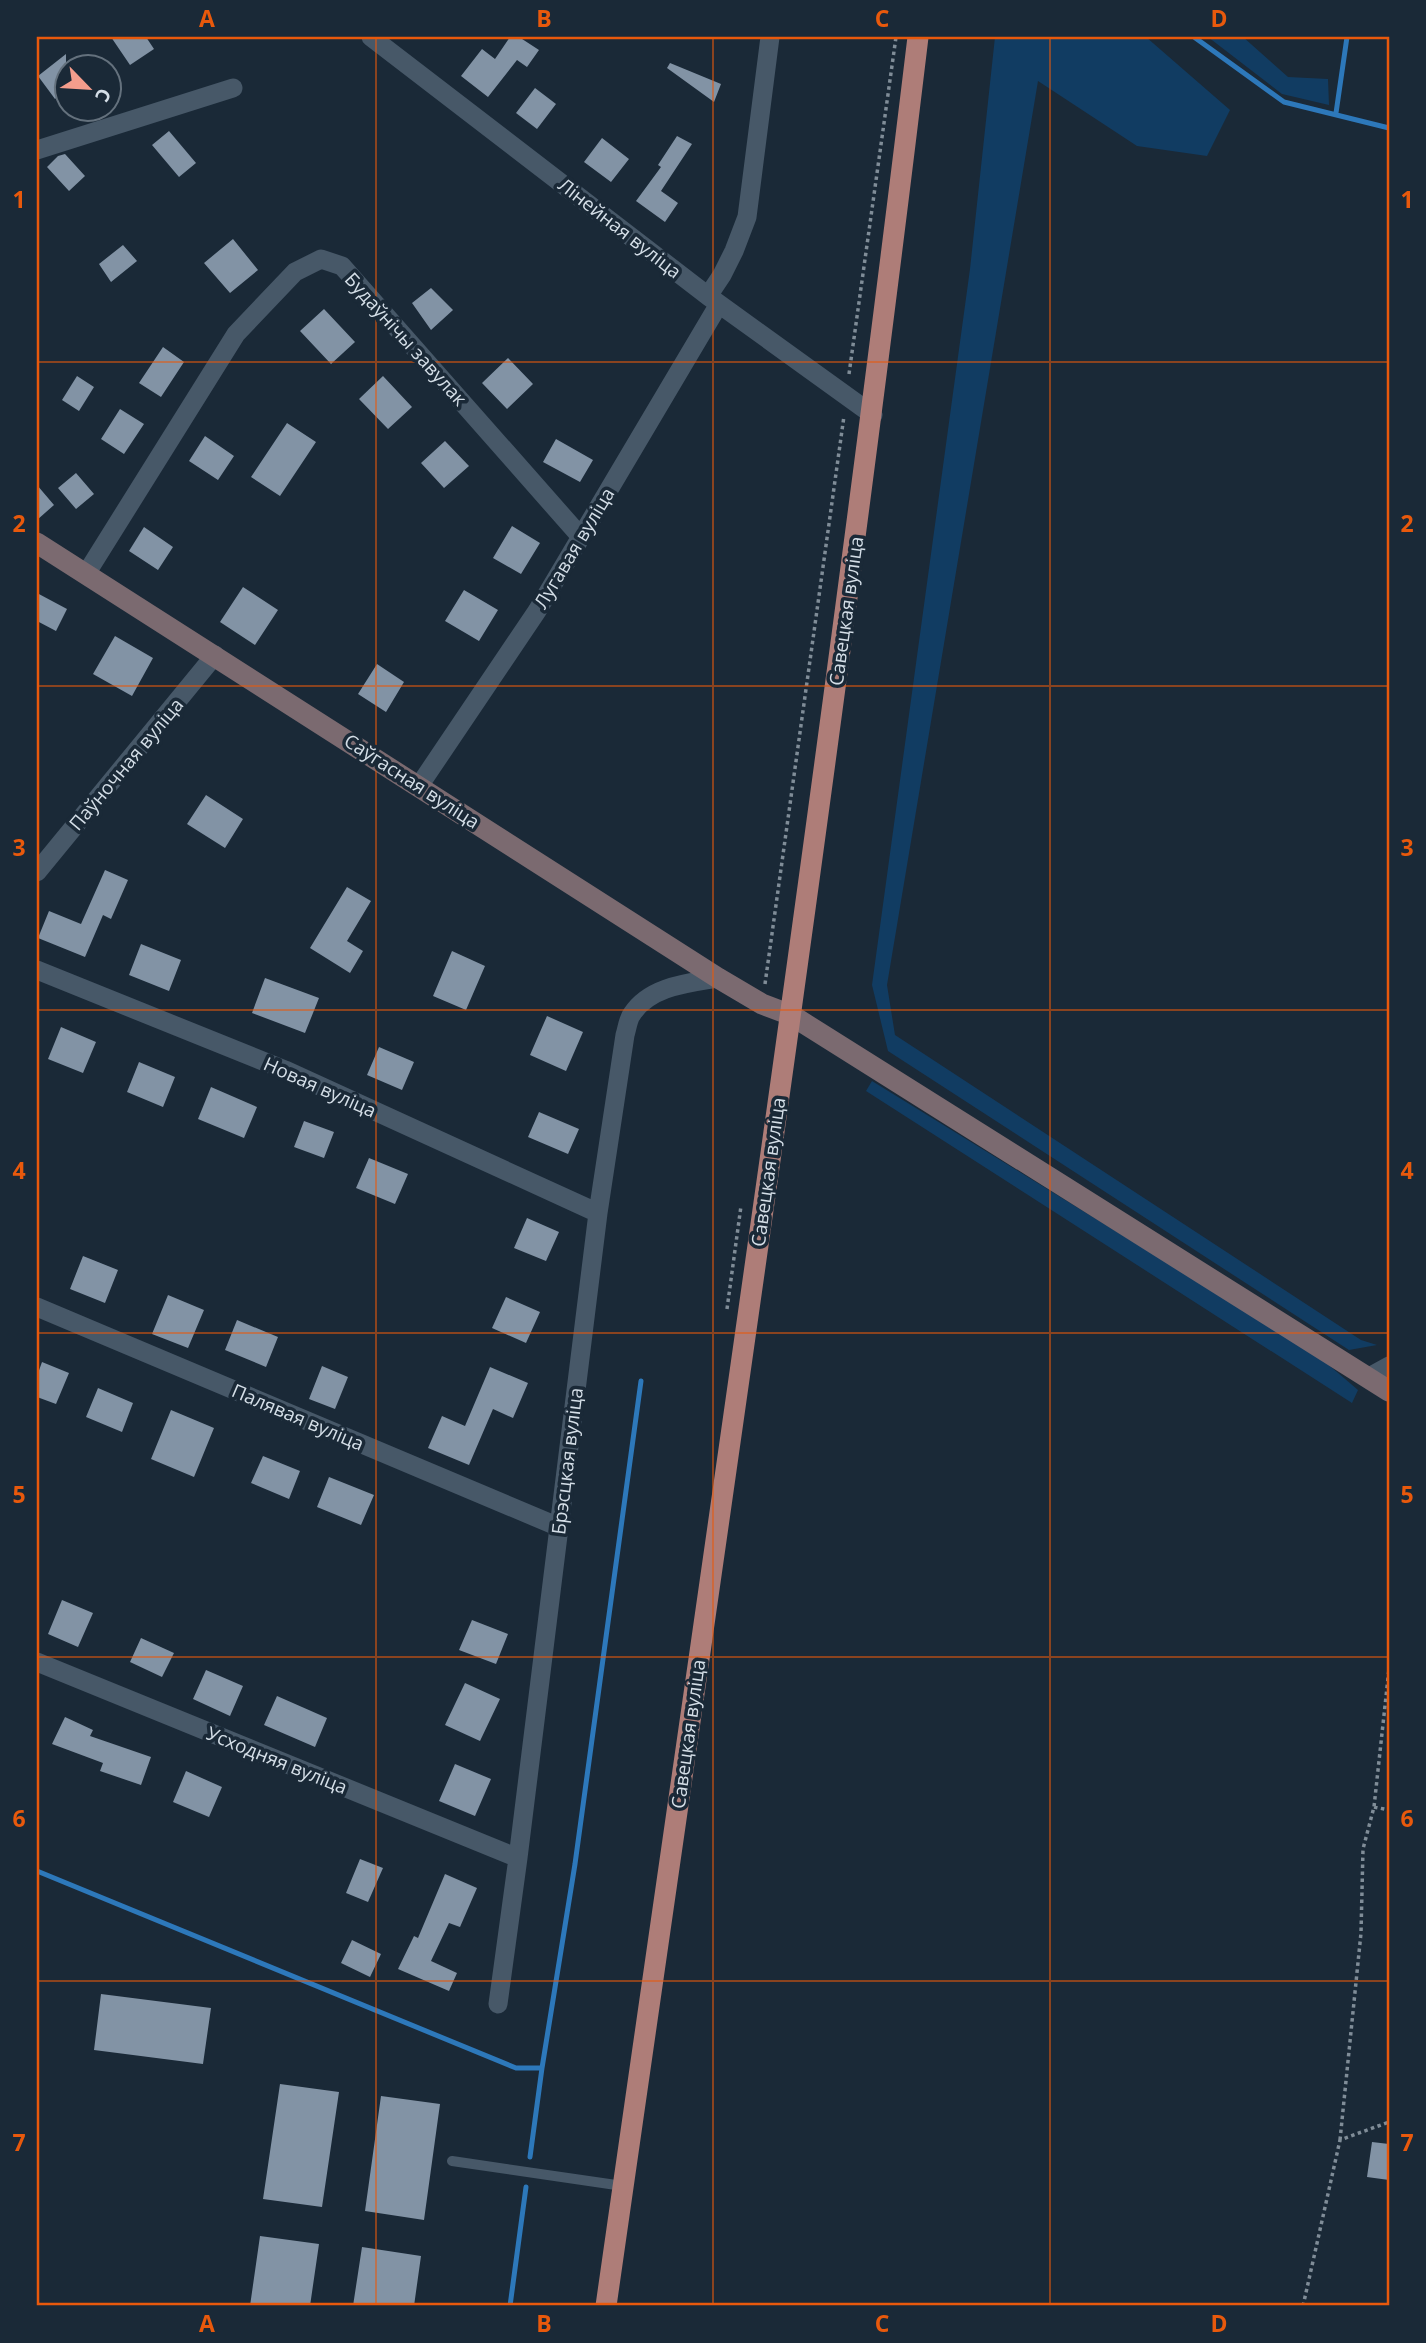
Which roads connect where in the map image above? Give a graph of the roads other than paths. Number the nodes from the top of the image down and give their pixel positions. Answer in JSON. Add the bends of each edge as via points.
{"nodes":[{"id":1,"x":371,"y":37,"type":"edge"},
{"id":2,"x":771,"y":37,"type":"edge"},
{"id":3,"x":918,"y":37,"type":"edge"},
{"id":4,"x":233,"y":88,"type":"dead end"},
{"id":5,"x":37,"y":150,"type":"edge"},
{"id":6,"x":713,"y":300,"type":"junction"},
{"id":7,"x":873,"y":415,"type":"junction"},
{"id":8,"x":581,"y":537,"type":"junction"},
{"id":9,"x":37,"y":543,"type":"edge"},
{"id":10,"x":86,"y":574,"type":"junction"},
{"id":11,"x":215,"y":655,"type":"junction"},
{"id":12,"x":419,"y":786,"type":"junction"},
{"id":13,"x":37,"y":872,"type":"edge"},
{"id":14,"x":37,"y":970,"type":"edge"},
{"id":15,"x":718,"y":978,"type":"junction"},
{"id":16,"x":791,"y":1015,"type":"junction"},
{"id":17,"x":598,"y":1213,"type":"junction"},
{"id":18,"x":37,"y":1307,"type":"edge"},
{"id":19,"x":1389,"y":1366,"type":"edge"},
{"id":20,"x":1368,"y":1377,"type":"junction"},
{"id":21,"x":1389,"y":1391,"type":"edge"},
{"id":22,"x":559,"y":1527,"type":"junction"},
{"id":23,"x":37,"y":1661,"type":"edge"},
{"id":24,"x":518,"y":1858,"type":"junction"},
{"id":25,"x":498,"y":2004,"type":"dead end"},
{"id":26,"x":452,"y":2161,"type":"dead end"},
{"id":27,"x":623,"y":2186,"type":"junction"},
{"id":28,"x":606,"y":2306,"type":"edge"}],
"edges":[{"from":1,"to":6,"type":"street","name":"Лінейная вуліца"},
{"from":2,"to":6,"type":"street","name":"Лугавая вуліца","via":[[747,216]]},
{"from":3,"to":7,"type":"main road","name":"Савецкая вуліца"},
{"from":4,"to":5,"type":"street"},
{"from":6,"to":7,"type":"street","name":"Лінейная вуліца"},
{"from":6,"to":8,"type":"street","name":"Лугавая вуліца"},
{"from":7,"to":16,"type":"main road","name":"Савецкая вуліца"},
{"from":8,"to":10,"type":"street","name":"Будаўнічы завулак","via":[[341,266],[321,259],[295,272],[236,334]]},
{"from":8,"to":12,"type":"street","name":"Лугавая вуліца"},
{"from":9,"to":10,"type":"street","name":"Саўгасная вуліца"},
{"from":10,"to":11,"type":"street","name":"Саўгасная вуліца"},
{"from":11,"to":12,"type":"street","name":"Саўгасная вуліца"},
{"from":11,"to":13,"type":"street","name":"Паўночная вуліца"},
{"from":12,"to":15,"type":"street","name":"Саўгасная вуліца"},
{"from":14,"to":17,"type":"street","name":"Новая вуліца","via":[[285,1070]]},
{"from":15,"to":16,"type":"street","name":"Саўгасная вуліца"},
{"from":15,"to":17,"type":"street","name":"Брэсцкая вуліца","via":[[667,988],[632,1013]]},
{"from":16,"to":20,"type":"street","name":"Саўгасная вуліца"},
{"from":16,"to":27,"type":"main road","name":"Савецкая вуліца"},
{"from":17,"to":22,"type":"street","name":"Брэсцкая вуліца"},
{"from":18,"to":22,"type":"street","name":"Палявая вуліца"},
{"from":19,"to":20,"type":"street"},
{"from":20,"to":21,"type":"street","name":"Саўгасная вуліца"},
{"from":22,"to":24,"type":"street","name":"Брэсцкая вуліца"},
{"from":23,"to":24,"type":"street","name":"Усходняя вуліца"},
{"from":24,"to":25,"type":"street","name":"Брэсцкая вуліца"},
{"from":26,"to":27,"type":"lane"},
{"from":27,"to":28,"type":"main road","name":"Савецкая вуліца"}]}
